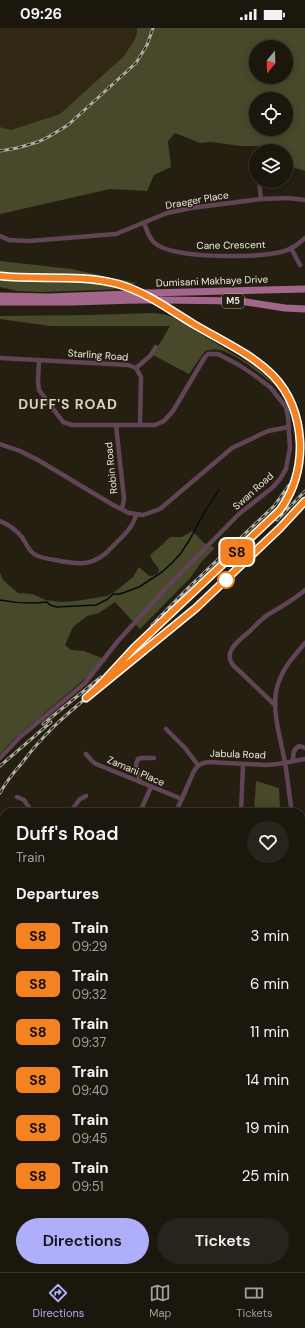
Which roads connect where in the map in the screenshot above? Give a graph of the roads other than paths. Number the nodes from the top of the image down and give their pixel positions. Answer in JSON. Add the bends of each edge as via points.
{"nodes":[{"id":1,"x":260,"y":188,"type":"edge"},
{"id":2,"x":261,"y":199,"type":"junction"},
{"id":3,"x":305,"y":200,"type":"edge"},
{"id":4,"x":144,"y":224,"type":"junction"},
{"id":5,"x":0,"y":236,"type":"edge"},
{"id":6,"x":305,"y":238,"type":"edge"},
{"id":7,"x":291,"y":248,"type":"junction"},
{"id":8,"x":300,"y":265,"type":"dead end"},
{"id":9,"x":305,"y":289,"type":"edge"},
{"id":10,"x":0,"y":296,"type":"edge"},
{"id":11,"x":0,"y":302,"type":"edge"},
{"id":12,"x":305,"y":309,"type":"edge"},
{"id":13,"x":156,"y":347,"type":"dead end"},
{"id":14,"x":0,"y":358,"type":"edge"},
{"id":15,"x":39,"y":360,"type":"junction"},
{"id":16,"x":136,"y":368,"type":"junction"},
{"id":17,"x":140,"y":424,"type":"junction"},
{"id":18,"x":116,"y":425,"type":"junction"},
{"id":19,"x":289,"y":427,"type":"junction"},
{"id":20,"x":0,"y":444,"type":"edge"},
{"id":21,"x":122,"y":509,"type":"junction"},
{"id":22,"x":136,"y":514,"type":"junction"},
{"id":23,"x":0,"y":521,"type":"edge"},
{"id":24,"x":305,"y":590,"type":"edge"},
{"id":25,"x":305,"y":644,"type":"edge"},
{"id":26,"x":275,"y":705,"type":"junction"},
{"id":27,"x":166,"y":729,"type":"dead end"},
{"id":28,"x":305,"y":748,"type":"edge"},
{"id":29,"x":86,"y":754,"type":"dead end"},
{"id":30,"x":0,"y":758,"type":"edge"},
{"id":31,"x":154,"y":758,"type":"dead end"},
{"id":32,"x":305,"y":759,"type":"edge"},
{"id":33,"x":293,"y":761,"type":"junction"},
{"id":34,"x":285,"y":763,"type":"junction"},
{"id":35,"x":243,"y":764,"type":"junction"},
{"id":36,"x":198,"y":765,"type":"junction"},
{"id":37,"x":140,"y":782,"type":"junction"},
{"id":38,"x":151,"y":787,"type":"junction"},
{"id":39,"x":86,"y":796,"type":"dead end"},
{"id":40,"x":17,"y":797,"type":"dead end"},
{"id":41,"x":182,"y":799,"type":"junction"},
{"id":42,"x":29,"y":808,"type":"edge"},
{"id":43,"x":73,"y":808,"type":"edge"},
{"id":44,"x":142,"y":808,"type":"edge"},
{"id":45,"x":178,"y":808,"type":"edge"},
{"id":46,"x":241,"y":808,"type":"edge"},
{"id":47,"x":291,"y":808,"type":"edge"}],
"edges":[{"from":1,"to":2,"type":"street"},
{"from":2,"to":3,"type":"street","name":"Draeger Place"},
{"from":2,"to":4,"type":"street","name":"Draeger Place","via":[[175,211]]},
{"from":4,"to":5,"type":"street","name":"Draeger Place","via":[[116,234],[29,241],[9,240]]},
{"from":4,"to":7,"type":"street","name":"Cane Crescent","via":[[153,242],[178,252],[209,256],[264,254]]},
{"from":6,"to":7,"type":"street","name":"Cane Crescent"},
{"from":7,"to":8,"type":"street"},
{"from":9,"to":10,"type":"main road","name":"Dumisani Makhaye Drive","number":"M5","bridge":true,"via":[[49,297]]},
{"from":11,"to":12,"type":"main road","name":"Dumisani Makhaye Drive","number":"M5","bridge":true,"via":[[240,301]]},
{"from":13,"to":16,"type":"street"},
{"from":14,"to":15,"type":"street","name":"Starling Road"},
{"from":15,"to":16,"type":"street","name":"Starling Road","via":[[128,365]]},
{"from":15,"to":18,"type":"street","via":[[39,390],[62,422],[72,425]]},
{"from":16,"to":17,"type":"street","name":"Starling Road","via":[[141,377]]},
{"from":17,"to":18,"type":"street"},
{"from":17,"to":19,"type":"street","name":"Swan Road","via":[[155,425],[164,421],[205,357],[213,353],[239,365],[270,387],[286,406]]},
{"from":18,"to":21,"type":"street","name":"Robin Road","via":[[124,499]]},
{"from":19,"to":22,"type":"street","via":[[268,431],[232,448],[160,509],[143,515]]},
{"from":19,"to":30,"type":"street","name":"Swan Road","via":[[289,458],[280,479],[240,514],[166,588],[121,637],[85,683],[20,737]]},
{"from":20,"to":21,"type":"street","via":[[38,460]]},
{"from":21,"to":22,"type":"street"},
{"from":22,"to":23,"type":"street","via":[[132,526],[107,554],[85,563],[40,557],[28,549],[16,531]]},
{"from":24,"to":26,"type":"street","via":[[264,617],[234,644],[230,654],[229,659],[233,665]]},
{"from":25,"to":26,"type":"street","via":[[282,673]]},
{"from":26,"to":34,"type":"street"},
{"from":27,"to":36,"type":"street"},
{"from":28,"to":33,"type":"street","via":[[300,746],[295,749]]},
{"from":29,"to":37,"type":"street","name":"Zamani Place","via":[[96,764]]},
{"from":31,"to":37,"type":"street","via":[[138,759],[136,764]]},
{"from":32,"to":33,"type":"street","name":"Jabula Road"},
{"from":33,"to":34,"type":"street","name":"Jabula Road"},
{"from":34,"to":35,"type":"street","name":"Jabula Road"},
{"from":34,"to":47,"type":"street"},
{"from":35,"to":36,"type":"street","name":"Jabula Road","via":[[208,762]]},
{"from":35,"to":46,"type":"street"},
{"from":36,"to":41,"type":"street","name":"Jabula Road"},
{"from":37,"to":38,"type":"street","name":"Zamani Place"},
{"from":38,"to":41,"type":"street","name":"Zamani Place"},
{"from":38,"to":44,"type":"street"},
{"from":39,"to":43,"type":"street"},
{"from":40,"to":42,"type":"street","via":[[24,800]]},
{"from":41,"to":45,"type":"street","name":"Jabula Road"}]}
